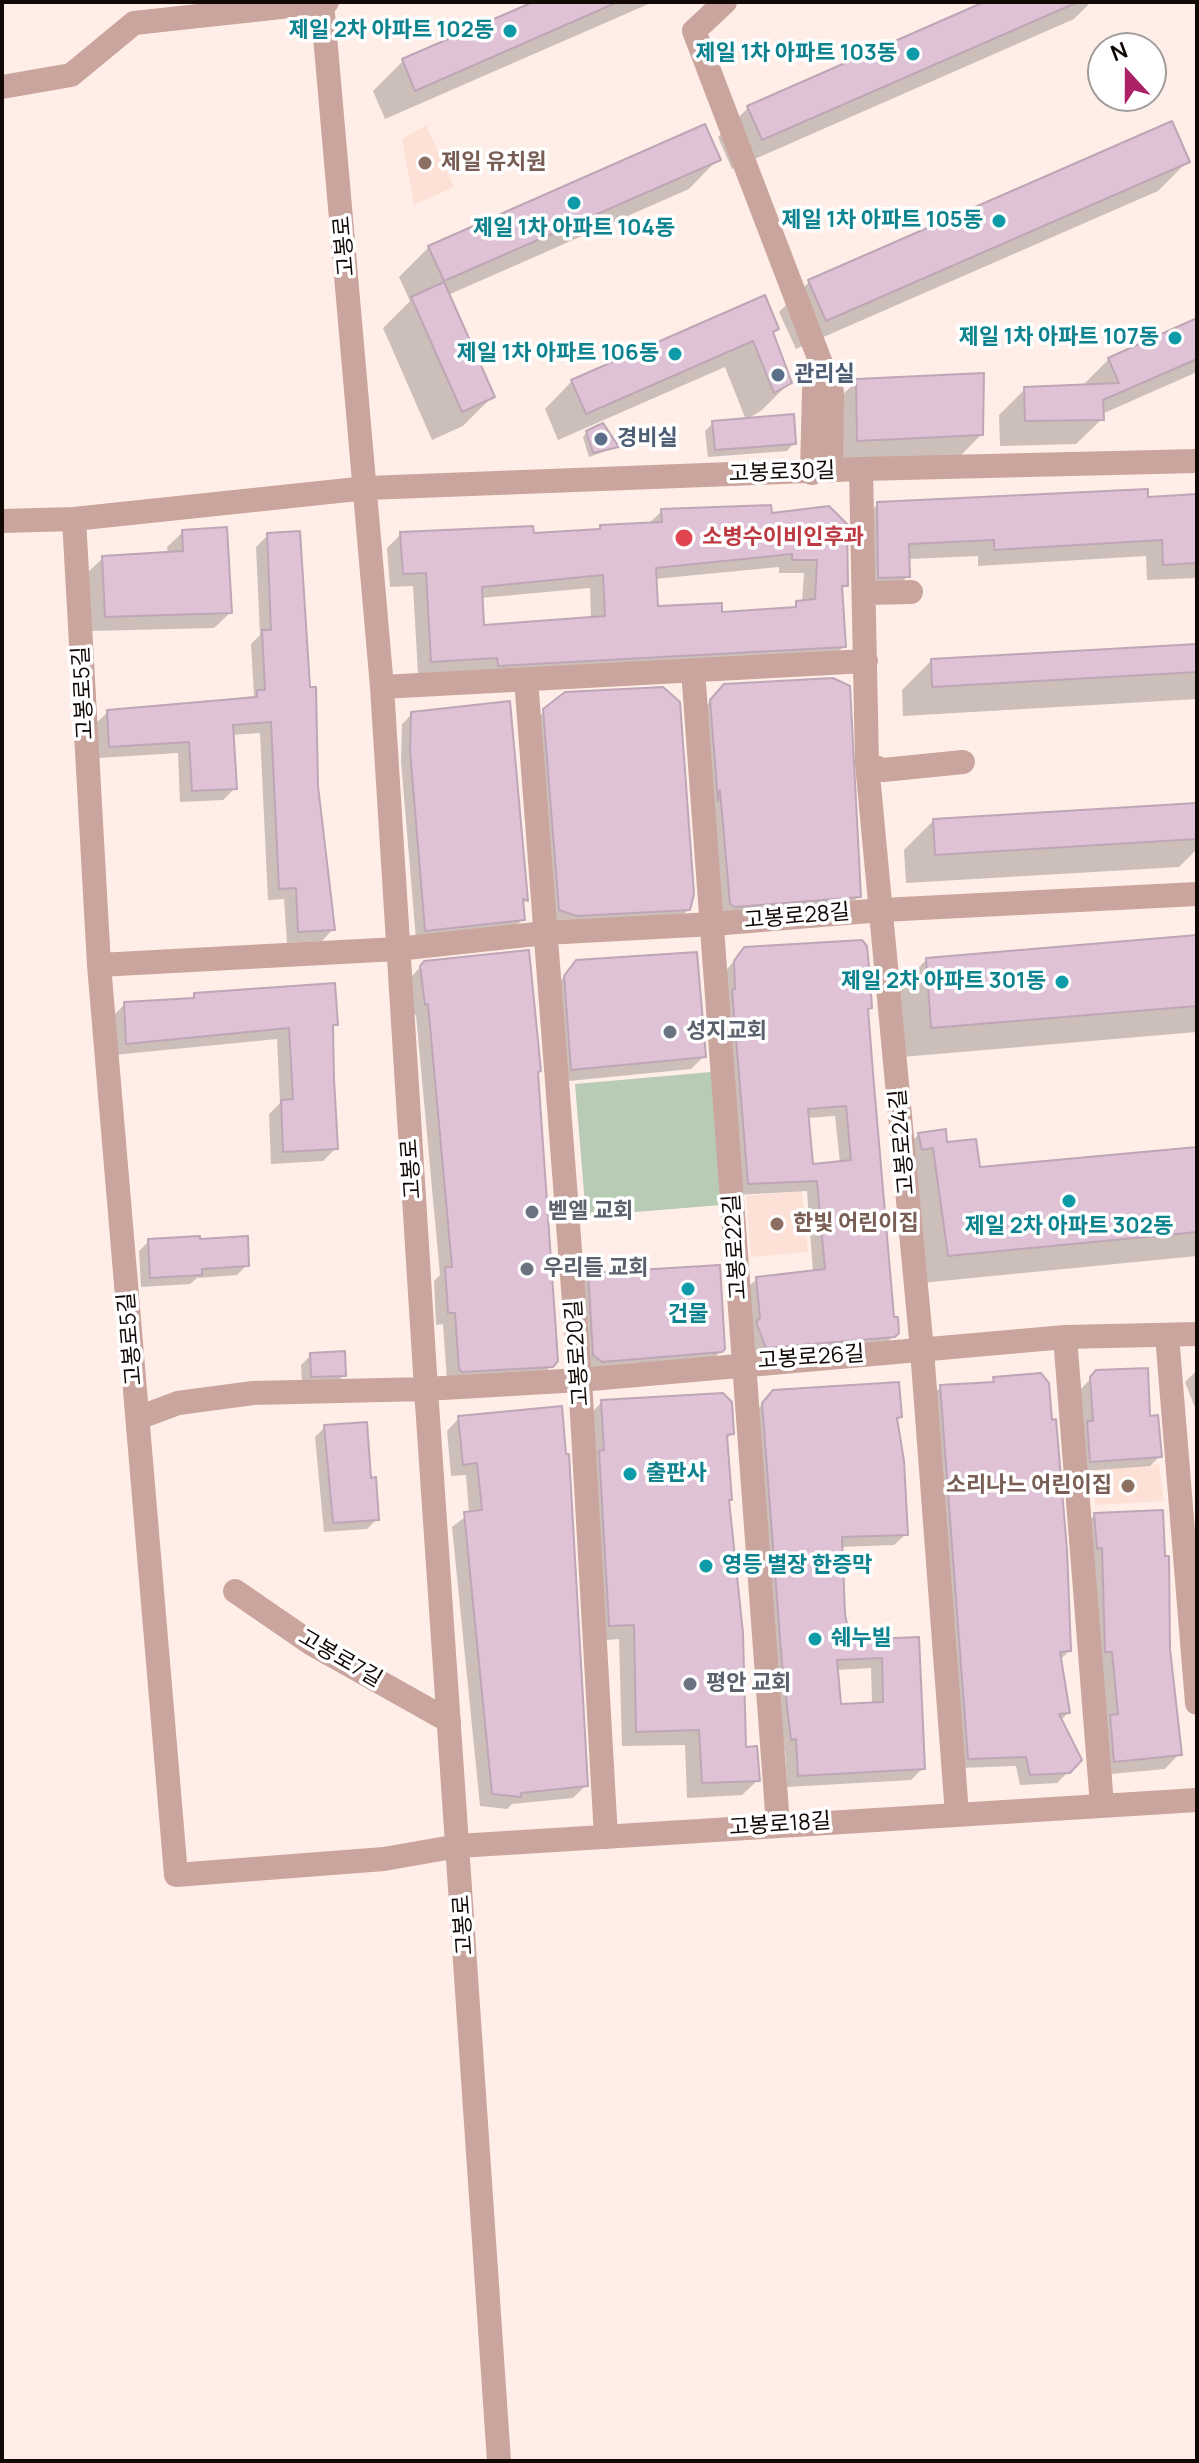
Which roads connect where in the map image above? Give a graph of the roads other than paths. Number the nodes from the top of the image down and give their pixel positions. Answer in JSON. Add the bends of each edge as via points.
{"nodes":[{"id":1,"x":725,"y":2,"type":"edge"},
{"id":2,"x":324,"y":3,"type":"edge"},
{"id":3,"x":2,"y":87,"type":"edge"},
{"id":4,"x":1197,"y":461,"type":"edge"},
{"id":5,"x":861,"y":469,"type":"junction"},
{"id":6,"x":821,"y":472,"type":"junction"},
{"id":7,"x":367,"y":488,"type":"junction"},
{"id":8,"x":74,"y":519,"type":"junction"},
{"id":9,"x":2,"y":521,"type":"edge"},
{"id":10,"x":911,"y":592,"type":"dead end"},
{"id":11,"x":866,"y":593,"type":"junction"},
{"id":12,"x":866,"y":661,"type":"junction"},
{"id":13,"x":693,"y":670,"type":"junction"},
{"id":14,"x":526,"y":679,"type":"junction"},
{"id":15,"x":382,"y":687,"type":"junction"},
{"id":16,"x":963,"y":762,"type":"dead end"},
{"id":17,"x":867,"y":764,"type":"junction"},
{"id":18,"x":1197,"y":894,"type":"edge"},
{"id":19,"x":882,"y":910,"type":"junction"},
{"id":20,"x":713,"y":924,"type":"junction"},
{"id":21,"x":545,"y":933,"type":"junction"},
{"id":22,"x":397,"y":949,"type":"junction"},
{"id":23,"x":99,"y":965,"type":"junction"},
{"id":24,"x":1197,"y":1334,"type":"edge"},
{"id":25,"x":1167,"y":1335,"type":"junction"},
{"id":26,"x":1065,"y":1337,"type":"junction"},
{"id":27,"x":922,"y":1350,"type":"junction"},
{"id":28,"x":744,"y":1363,"type":"junction"},
{"id":29,"x":580,"y":1380,"type":"junction"},
{"id":30,"x":426,"y":1389,"type":"junction"},
{"id":31,"x":138,"y":1418,"type":"junction"},
{"id":32,"x":235,"y":1591,"type":"dead end"},
{"id":33,"x":1197,"y":1703,"type":"edge"},
{"id":34,"x":449,"y":1721,"type":"junction"},
{"id":35,"x":1197,"y":1800,"type":"edge"},
{"id":36,"x":1102,"y":1805,"type":"junction"},
{"id":37,"x":957,"y":1814,"type":"junction"},
{"id":38,"x":778,"y":1825,"type":"junction"},
{"id":39,"x":606,"y":1837,"type":"junction"},
{"id":40,"x":458,"y":1846,"type":"junction"},
{"id":41,"x":499,"y":2461,"type":"edge"}],
"edges":[{"from":1,"to":6,"type":"street","via":[[694,31],[824,373],[814,390]]},
{"from":2,"to":3,"type":"street","via":[[134,23],[71,75]]},
{"from":2,"to":7,"type":"street","name":"고봉로"},
{"from":4,"to":5,"type":"street","name":"고봉로30길"},
{"from":5,"to":6,"type":"street","name":"고봉로30길"},
{"from":5,"to":11,"type":"street","name":"고봉로24길"},
{"from":6,"to":7,"type":"street","name":"고봉로30길"},
{"from":7,"to":8,"type":"street"},
{"from":7,"to":15,"type":"street","name":"고봉로"},
{"from":8,"to":9,"type":"street"},
{"from":8,"to":23,"type":"street","name":"고봉로5길"},
{"from":10,"to":11,"type":"street"},
{"from":11,"to":12,"type":"street","name":"고봉로24길"},
{"from":12,"to":13,"type":"street"},
{"from":12,"to":17,"type":"street","name":"고봉로24길"},
{"from":13,"to":14,"type":"street"},
{"from":13,"to":20,"type":"street","name":"고봉로22길"},
{"from":14,"to":15,"type":"street"},
{"from":14,"to":21,"type":"street","name":"고봉로20길"},
{"from":15,"to":22,"type":"street","name":"고봉로"},
{"from":16,"to":17,"type":"street","via":[[883,770]]},
{"from":17,"to":19,"type":"street","name":"고봉로24길"},
{"from":18,"to":19,"type":"street","name":"고봉로28길"},
{"from":19,"to":20,"type":"street","name":"고봉로28길"},
{"from":19,"to":27,"type":"street","name":"고봉로24길"},
{"from":20,"to":21,"type":"street","name":"고봉로28길"},
{"from":20,"to":28,"type":"street","name":"고봉로22길"},
{"from":21,"to":22,"type":"street","name":"고봉로28길"},
{"from":21,"to":29,"type":"street","name":"고봉로20길"},
{"from":22,"to":23,"type":"street"},
{"from":22,"to":30,"type":"street","name":"고봉로"},
{"from":23,"to":31,"type":"street","name":"고봉로5길"},
{"from":24,"to":25,"type":"street","name":"고봉로26길"},
{"from":25,"to":26,"type":"street","name":"고봉로26길"},
{"from":25,"to":33,"type":"street"},
{"from":26,"to":27,"type":"street","name":"고봉로26길"},
{"from":26,"to":36,"type":"street"},
{"from":27,"to":28,"type":"street","name":"고봉로26길"},
{"from":27,"to":37,"type":"street","name":"고봉로24길"},
{"from":28,"to":29,"type":"street","name":"고봉로26길"},
{"from":28,"to":38,"type":"street","name":"고봉로22길"},
{"from":29,"to":30,"type":"street","name":"고봉로26길"},
{"from":29,"to":39,"type":"street","name":"고봉로20길"},
{"from":30,"to":31,"type":"street","via":[[253,1393],[178,1403]]},
{"from":30,"to":34,"type":"street","name":"고봉로"},
{"from":31,"to":40,"type":"street","name":"고봉로5길","via":[[176,1875],[384,1859]]},
{"from":32,"to":34,"type":"street","name":"고봉로7길","via":[[312,1644]]},
{"from":34,"to":40,"type":"street","name":"고봉로"},
{"from":35,"to":36,"type":"street","name":"고봉로18길"},
{"from":36,"to":37,"type":"street","name":"고봉로18길"},
{"from":37,"to":38,"type":"street","name":"고봉로18길"},
{"from":38,"to":39,"type":"street","name":"고봉로18길"},
{"from":39,"to":40,"type":"street","name":"고봉로18길"},
{"from":40,"to":41,"type":"street","name":"고봉로"}]}
